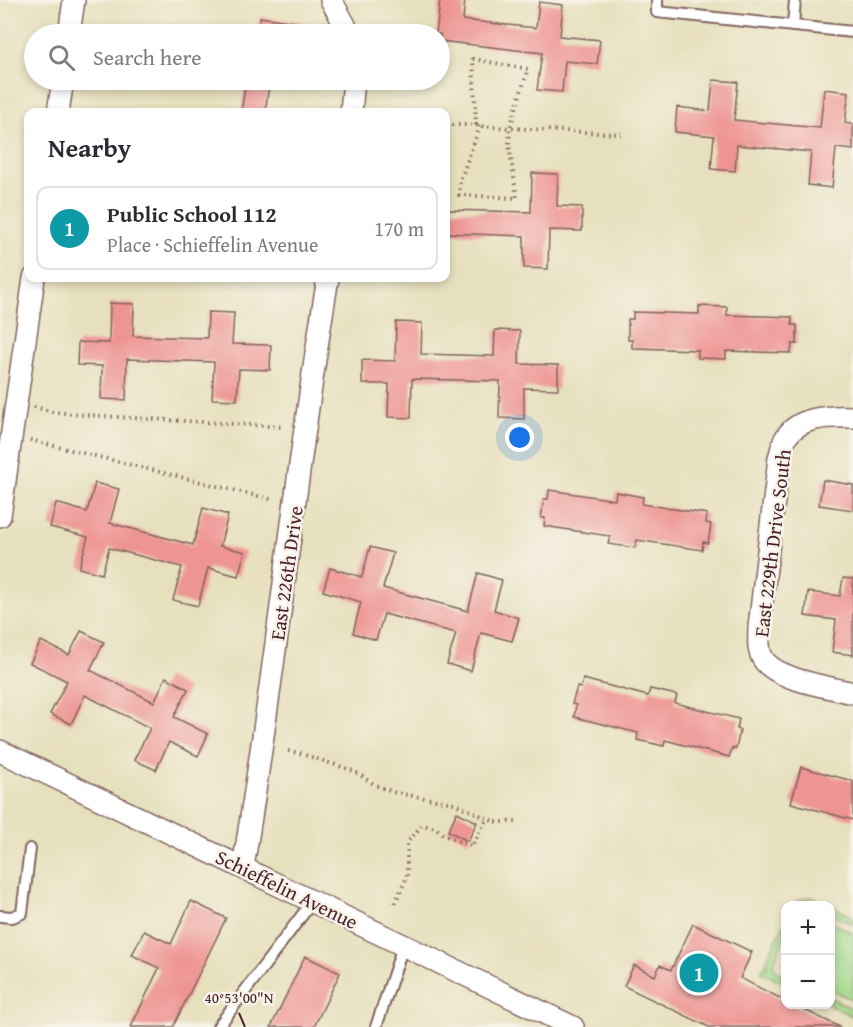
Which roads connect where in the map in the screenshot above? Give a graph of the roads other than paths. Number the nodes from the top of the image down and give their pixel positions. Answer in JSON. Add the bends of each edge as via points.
{"nodes":[{"id":1,"x":74,"y":0,"type":"edge"},
{"id":2,"x":331,"y":0,"type":"edge"},
{"id":3,"x":657,"y":0,"type":"edge"},
{"id":4,"x":795,"y":0,"type":"edge"},
{"id":5,"x":70,"y":24,"type":"edge"},
{"id":6,"x":344,"y":24,"type":"edge"},
{"id":7,"x":793,"y":26,"type":"junction"},
{"id":8,"x":853,"y":32,"type":"edge"},
{"id":9,"x":61,"y":90,"type":"edge"},
{"id":10,"x":353,"y":90,"type":"edge"},
{"id":11,"x":59,"y":108,"type":"edge"},
{"id":12,"x":351,"y":108,"type":"edge"},
{"id":13,"x":33,"y":282,"type":"edge"},
{"id":14,"x":327,"y":282,"type":"edge"},
{"id":15,"x":853,"y":417,"type":"edge"},
{"id":16,"x":0,"y":516,"type":"edge"},
{"id":17,"x":853,"y":693,"type":"edge"},
{"id":18,"x":0,"y":752,"type":"edge"},
{"id":19,"x":30,"y":849,"type":"dead end"},
{"id":20,"x":243,"y":867,"type":"junction"},
{"id":21,"x":312,"y":902,"type":"junction"},
{"id":22,"x":0,"y":916,"type":"edge"},
{"id":23,"x":404,"y":946,"type":"junction"},
{"id":24,"x":218,"y":1027,"type":"edge"},
{"id":25,"x":376,"y":1027,"type":"edge"},
{"id":26,"x":573,"y":1027,"type":"edge"}],
"edges":[{"from":1,"to":5,"type":"street"},
{"from":2,"to":6,"type":"street"},
{"from":3,"to":7,"type":"lane","via":[[657,12]]},
{"from":4,"to":7,"type":"lane"},
{"from":7,"to":8,"type":"lane"},
{"from":9,"to":11,"type":"street"},
{"from":10,"to":12,"type":"street"},
{"from":13,"to":16,"type":"street"},
{"from":14,"to":20,"type":"street","name":"East 226th Drive"},
{"from":15,"to":17,"type":"street","name":"East 229th Drive South","via":[[807,421],[785,439],[779,458],[759,627],[762,658],[771,668]]},
{"from":18,"to":20,"type":"street","name":"Schieffelin Avenue"},
{"from":19,"to":22,"type":"lane","via":[[22,913]]},
{"from":20,"to":21,"type":"street","name":"Schieffelin Avenue"},
{"from":21,"to":23,"type":"street","name":"Schieffelin Avenue"},
{"from":21,"to":24,"type":"lane"},
{"from":23,"to":25,"type":"lane"},
{"from":23,"to":26,"type":"street","name":"Schieffelin Avenue"}]}
